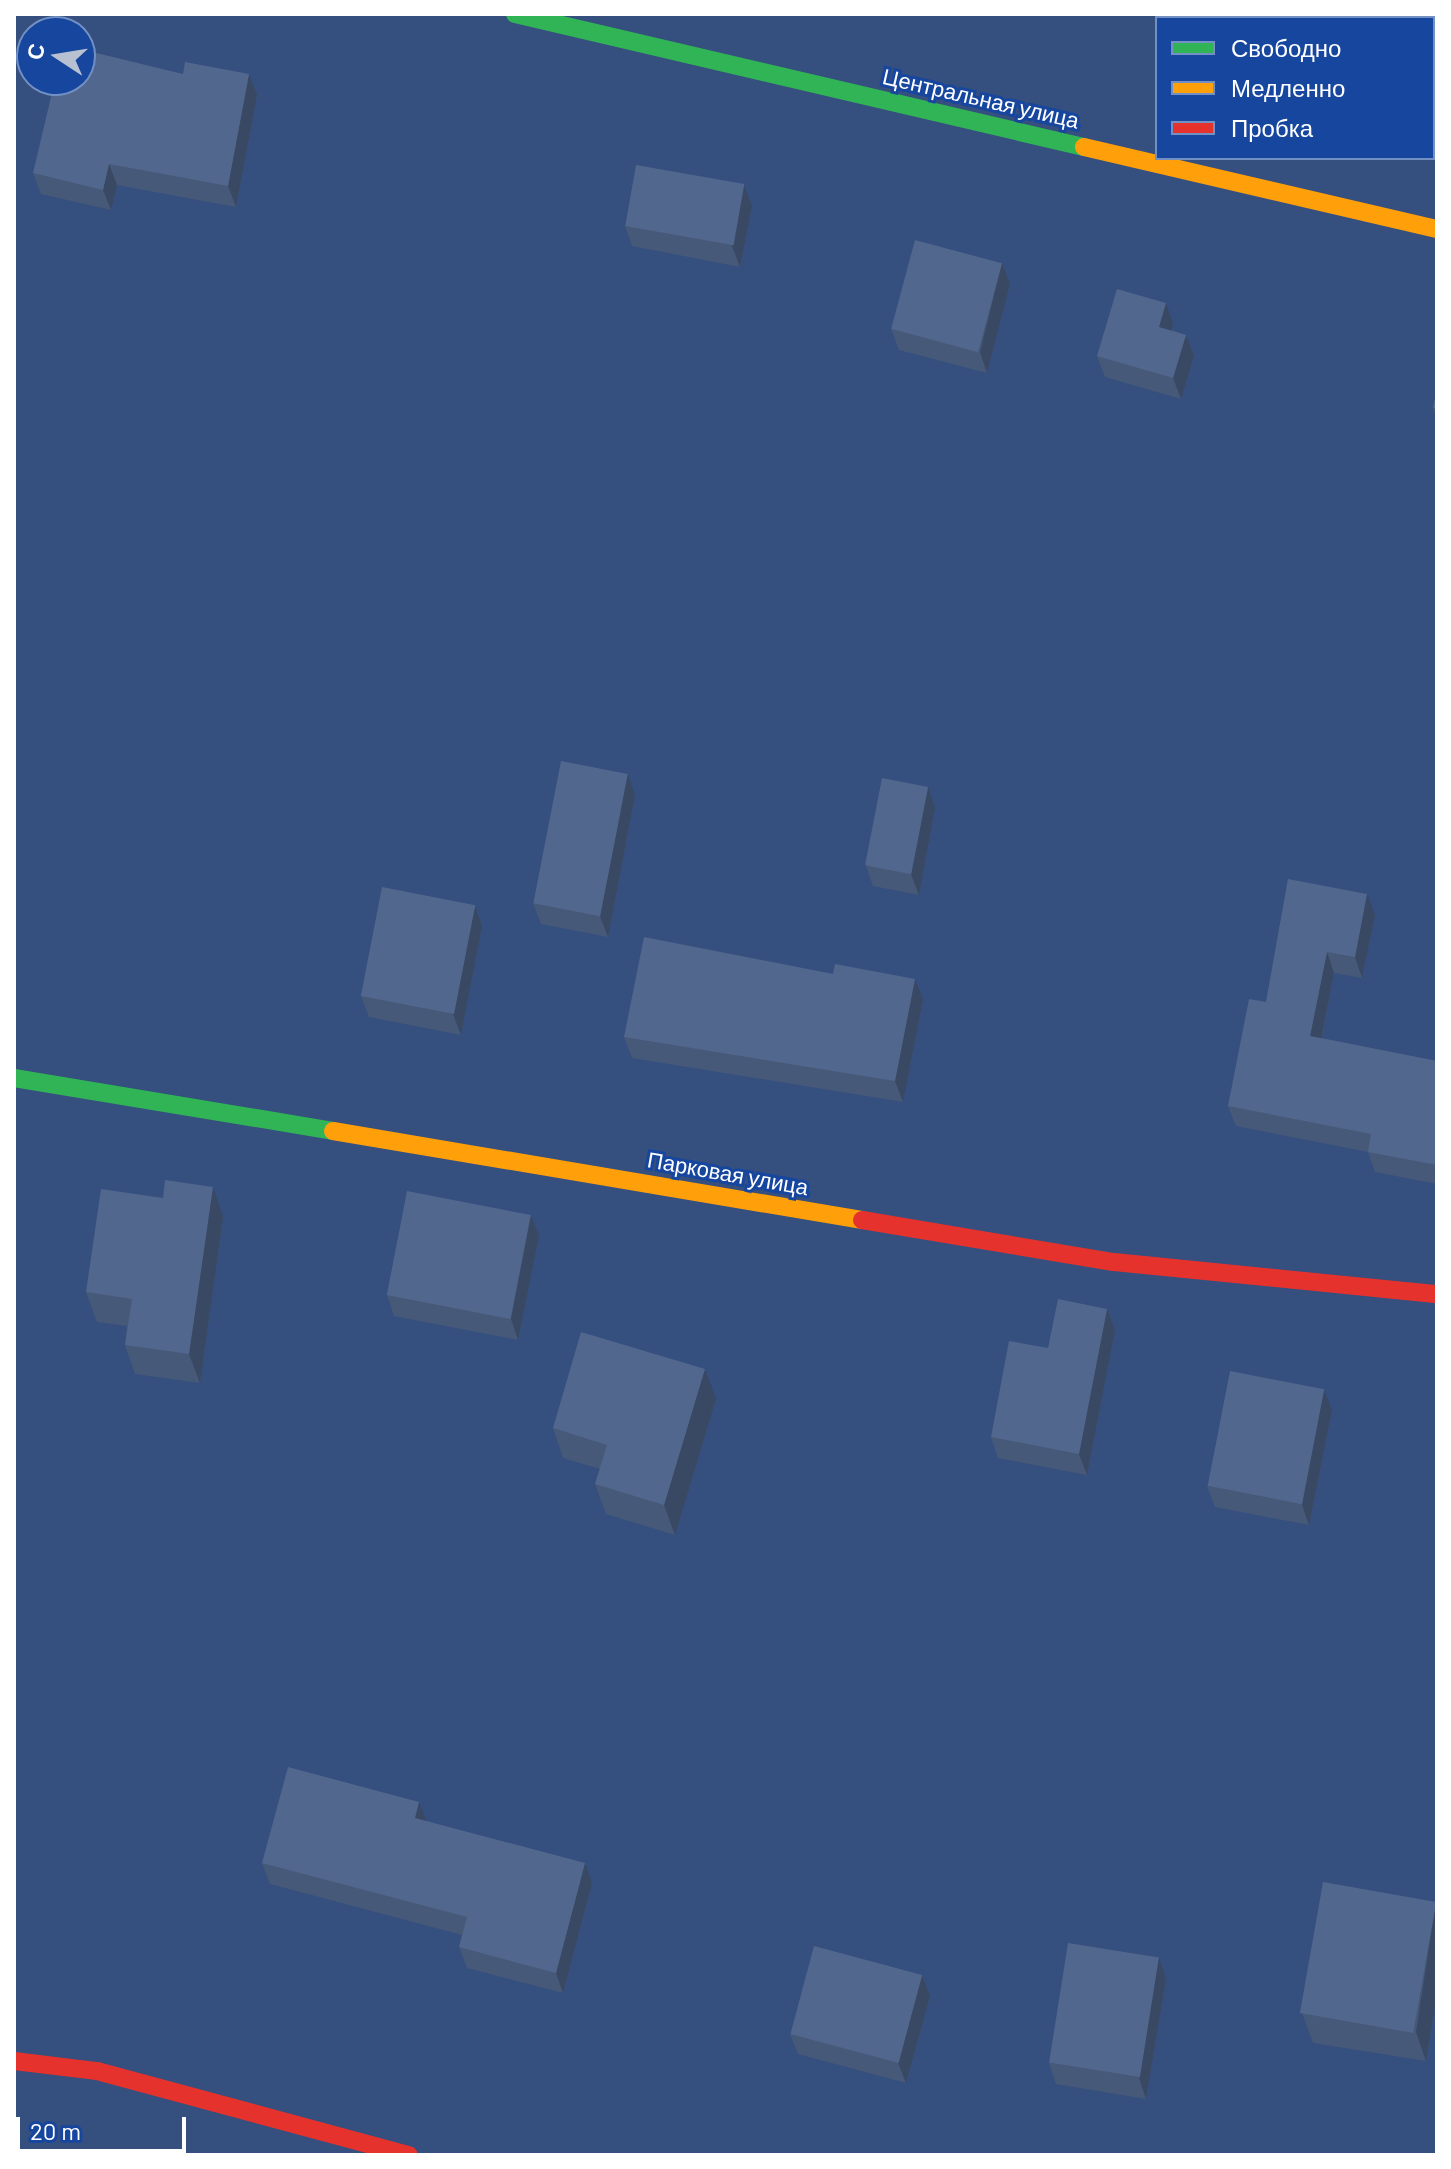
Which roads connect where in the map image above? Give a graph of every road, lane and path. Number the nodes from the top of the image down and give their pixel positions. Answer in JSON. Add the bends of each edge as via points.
{"nodes":[{"id":1,"x":515,"y":14,"type":"edge"},
{"id":2,"x":1437,"y":229,"type":"edge"},
{"id":3,"x":14,"y":1078,"type":"edge"},
{"id":4,"x":1437,"y":1294,"type":"edge"},
{"id":5,"x":14,"y":2061,"type":"edge"},
{"id":6,"x":409,"y":2155,"type":"edge"}],
"edges":[{"from":1,"to":2,"type":"street","name":"Центральная улица"},
{"from":3,"to":4,"type":"street","name":"Парковая улица","via":[[1114,1262]]},
{"from":5,"to":6,"type":"street","via":[[97,2071]]}]}
